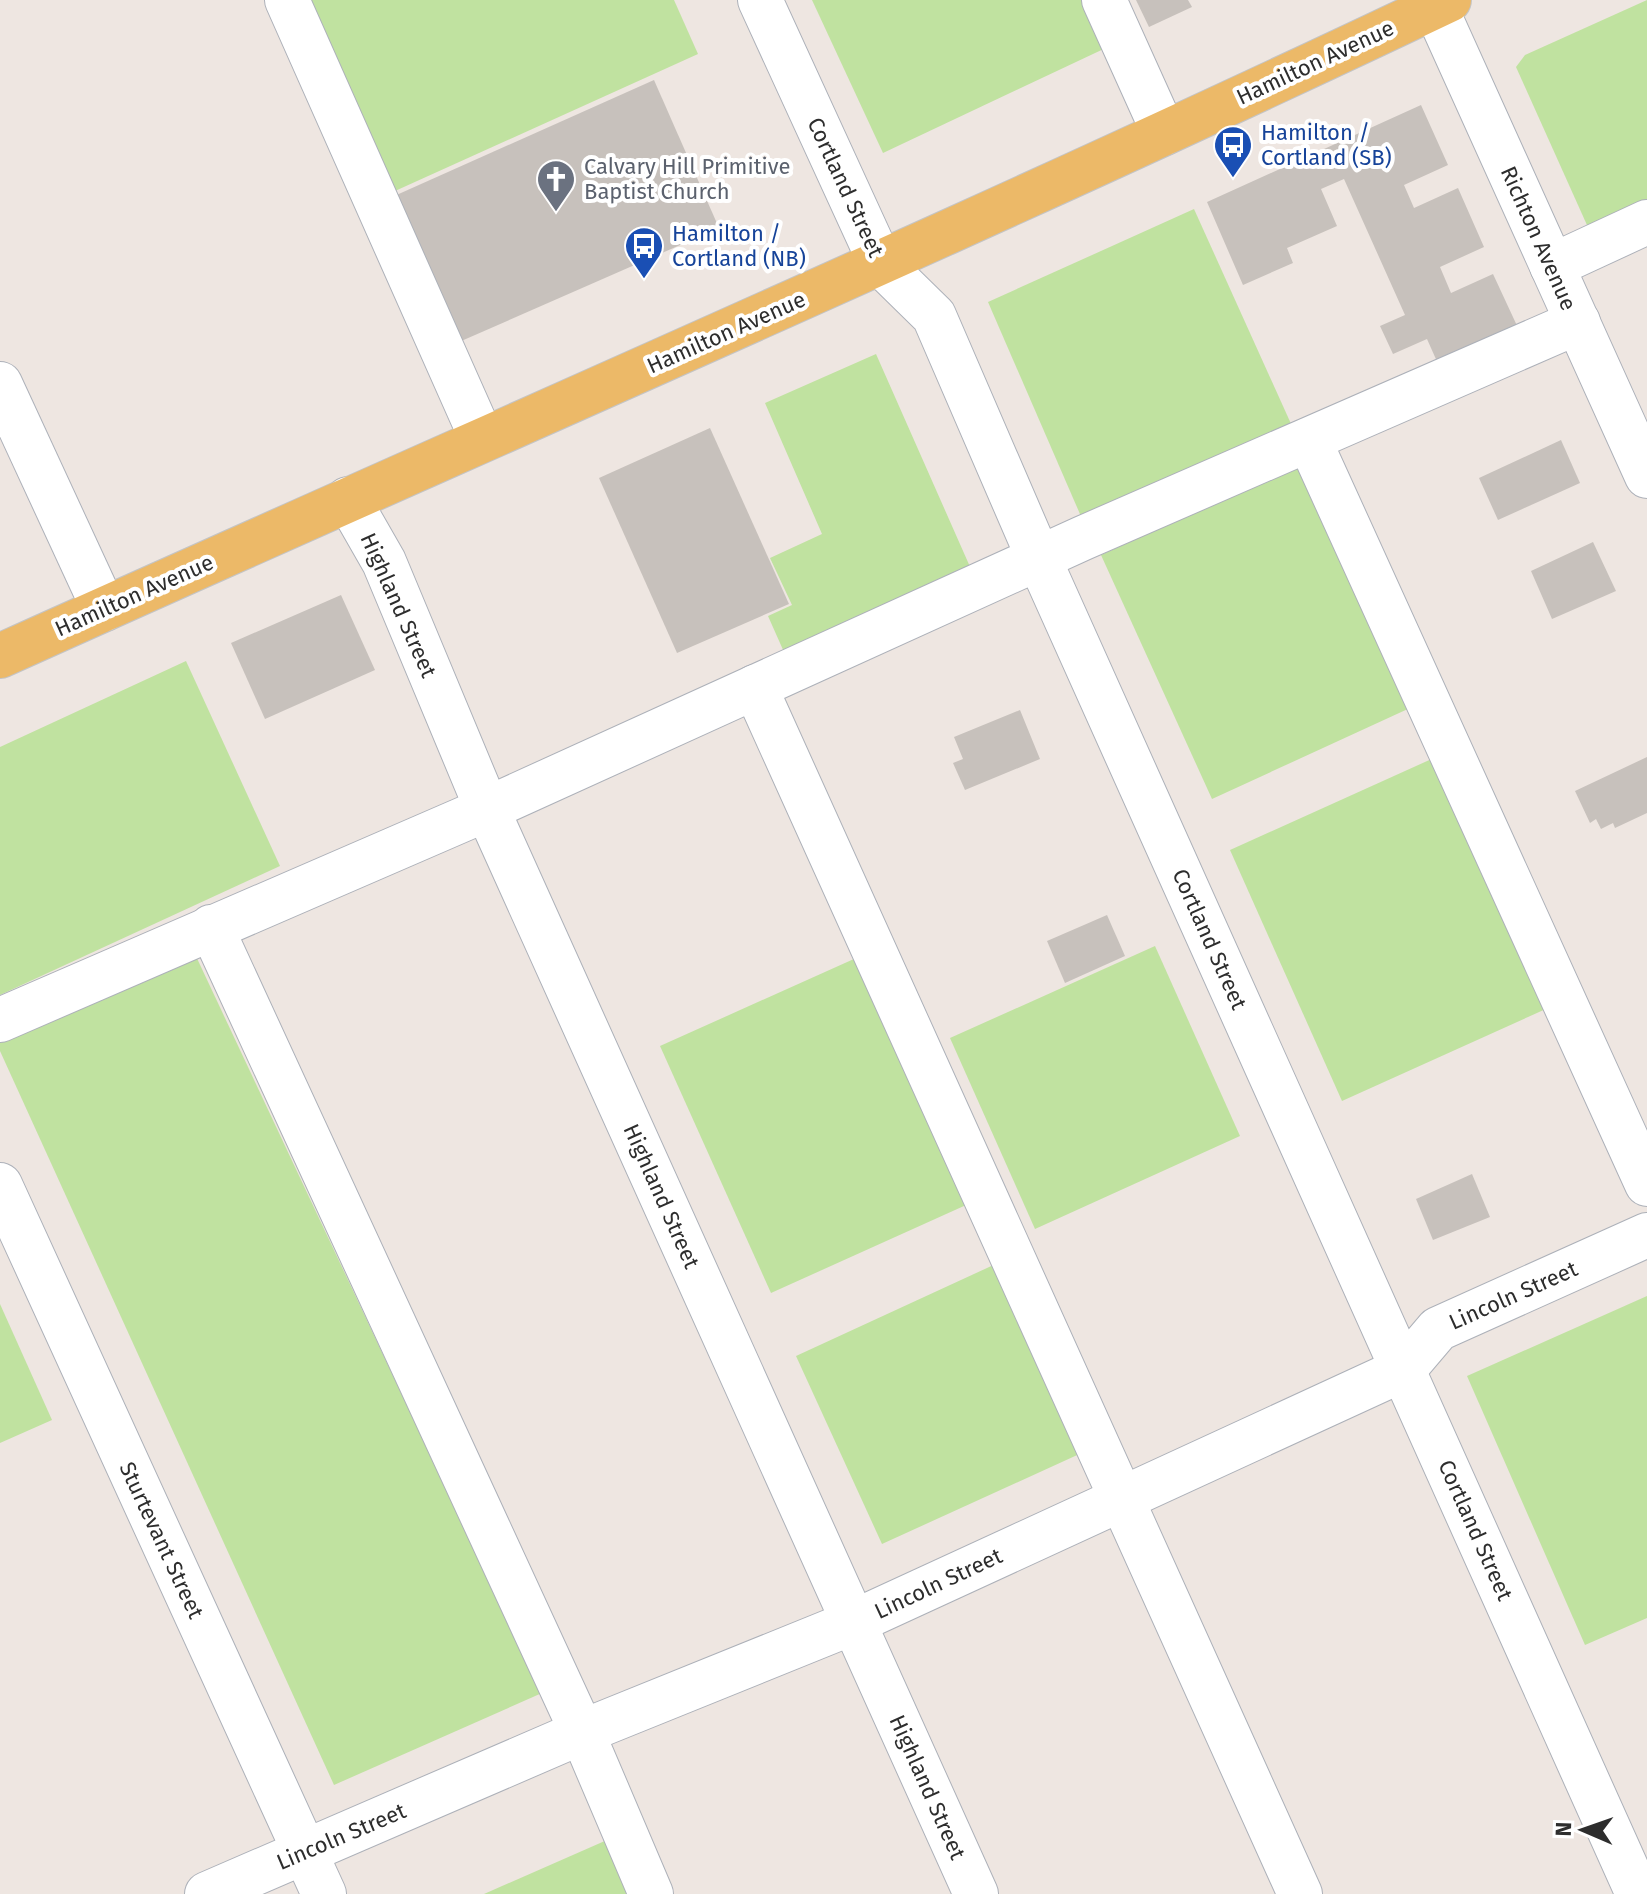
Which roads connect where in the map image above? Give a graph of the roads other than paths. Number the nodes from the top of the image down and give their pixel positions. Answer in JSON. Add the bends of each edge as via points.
{"nodes":[{"id":1,"x":287,"y":0,"type":"edge"},
{"id":2,"x":760,"y":0,"type":"edge"},
{"id":3,"x":1104,"y":0,"type":"edge"},
{"id":4,"x":1438,"y":2,"type":"edge"},
{"id":5,"x":1164,"y":133,"type":"junction"},
{"id":6,"x":1647,"y":222,"type":"edge"},
{"id":7,"x":881,"y":264,"type":"junction"},
{"id":8,"x":1552,"y":266,"type":"junction"},
{"id":9,"x":1578,"y":322,"type":"junction"},
{"id":10,"x":0,"y":384,"type":"edge"},
{"id":11,"x":482,"y":439,"type":"junction"},
{"id":12,"x":1309,"y":440,"type":"junction"},
{"id":13,"x":1647,"y":476,"type":"edge"},
{"id":14,"x":348,"y":499,"type":"junction"},
{"id":15,"x":1039,"y":559,"type":"junction"},
{"id":16,"x":104,"y":609,"type":"junction"},
{"id":17,"x":0,"y":656,"type":"edge"},
{"id":18,"x":755,"y":687,"type":"junction"},
{"id":19,"x":487,"y":809,"type":"junction"},
{"id":20,"x":211,"y":927,"type":"junction"},
{"id":21,"x":0,"y":1020,"type":"edge"},
{"id":22,"x":1647,"y":1184,"type":"edge"},
{"id":23,"x":0,"y":1185,"type":"edge"},
{"id":24,"x":1647,"y":1235,"type":"edge"},
{"id":25,"x":1404,"y":1369,"type":"junction"},
{"id":26,"x":1122,"y":1499,"type":"junction"},
{"id":27,"x":854,"y":1622,"type":"junction"},
{"id":28,"x":582,"y":1732,"type":"junction"},
{"id":29,"x":305,"y":1851,"type":"junction"},
{"id":30,"x":207,"y":1894,"type":"edge"},
{"id":31,"x":324,"y":1894,"type":"edge"},
{"id":32,"x":651,"y":1894,"type":"edge"},
{"id":33,"x":976,"y":1894,"type":"edge"},
{"id":34,"x":1300,"y":1894,"type":"edge"},
{"id":35,"x":1638,"y":1894,"type":"edge"}],
"edges":[{"from":1,"to":11,"type":"street"},
{"from":2,"to":7,"type":"street","name":"Cortland Street"},
{"from":3,"to":5,"type":"street"},
{"from":4,"to":5,"type":"main road","name":"Hamilton Avenue"},
{"from":4,"to":8,"type":"street","name":"Richton Avenue"},
{"from":5,"to":7,"type":"main road","name":"Hamilton Avenue"},
{"from":6,"to":8,"type":"street"},
{"from":7,"to":11,"type":"main road","name":"Hamilton Avenue"},
{"from":7,"to":15,"type":"street","name":"Cortland Street","via":[[934,316]]},
{"from":8,"to":9,"type":"street","name":"Richton Avenue"},
{"from":9,"to":12,"type":"street"},
{"from":9,"to":13,"type":"street","name":"Richton Avenue"},
{"from":10,"to":16,"type":"street"},
{"from":11,"to":14,"type":"main road","name":"Hamilton Avenue"},
{"from":12,"to":15,"type":"street"},
{"from":12,"to":22,"type":"street"},
{"from":14,"to":16,"type":"main road","name":"Hamilton Avenue"},
{"from":14,"to":19,"type":"street","name":"Highland Street","via":[[384,562]]},
{"from":15,"to":18,"type":"street"},
{"from":15,"to":25,"type":"street","name":"Cortland Street"},
{"from":16,"to":17,"type":"main road","name":"Hamilton Avenue"},
{"from":18,"to":19,"type":"street"},
{"from":18,"to":26,"type":"street"},
{"from":19,"to":20,"type":"street"},
{"from":19,"to":27,"type":"street","name":"Highland Street"},
{"from":20,"to":21,"type":"street"},
{"from":20,"to":28,"type":"street"},
{"from":23,"to":29,"type":"street","name":"Sturtevant Street"},
{"from":24,"to":25,"type":"street","name":"Lincoln Street","via":[[1438,1329]]},
{"from":25,"to":26,"type":"street","name":"Lincoln Street"},
{"from":25,"to":35,"type":"street","name":"Cortland Street"},
{"from":26,"to":27,"type":"street","name":"Lincoln Street"},
{"from":26,"to":34,"type":"street"},
{"from":27,"to":28,"type":"street","name":"Lincoln Street"},
{"from":27,"to":33,"type":"street","name":"Highland Street"},
{"from":28,"to":29,"type":"street","name":"Lincoln Street"},
{"from":28,"to":32,"type":"street"},
{"from":29,"to":30,"type":"street","name":"Lincoln Street"},
{"from":29,"to":31,"type":"street","name":"Sturtevant Street"}]}
